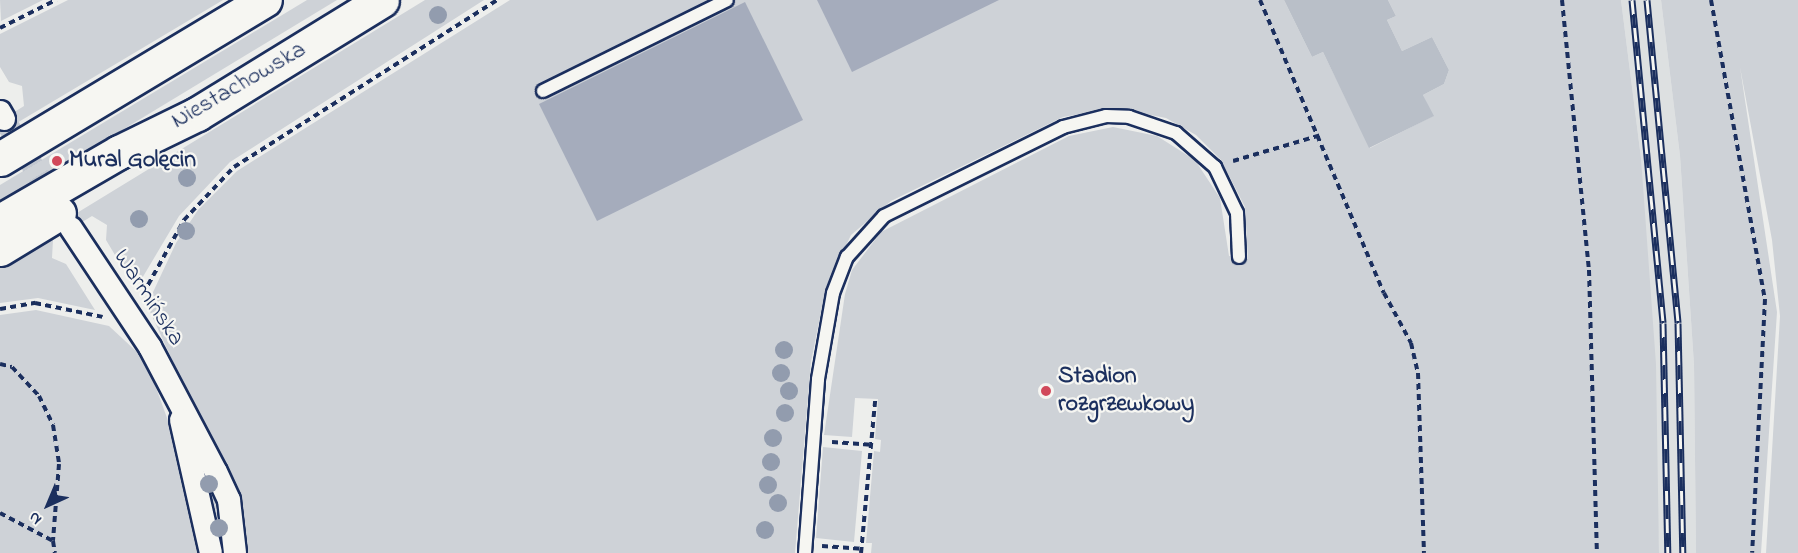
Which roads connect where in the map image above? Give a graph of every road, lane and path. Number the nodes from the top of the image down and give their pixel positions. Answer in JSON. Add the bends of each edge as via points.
{"nodes":[{"id":1,"x":56,"y":0,"type":"edge"},
{"id":2,"x":265,"y":0,"type":"edge"},
{"id":3,"x":382,"y":0,"type":"edge"},
{"id":4,"x":498,"y":0,"type":"edge"},
{"id":5,"x":727,"y":0,"type":"edge"},
{"id":6,"x":1260,"y":0,"type":"edge"},
{"id":7,"x":1562,"y":0,"type":"edge"},
{"id":8,"x":1711,"y":0,"type":"edge"},
{"id":9,"x":0,"y":28,"type":"edge"},
{"id":10,"x":543,"y":91,"type":"dead end"},
{"id":11,"x":197,"y":114,"type":"junction"},
{"id":12,"x":1321,"y":135,"type":"junction"},
{"id":13,"x":0,"y":159,"type":"edge"},
{"id":14,"x":1215,"y":166,"type":"junction"},
{"id":15,"x":0,"y":221,"type":"edge"},
{"id":16,"x":71,"y":228,"type":"dead end"},
{"id":17,"x":0,"y":249,"type":"edge"},
{"id":18,"x":1239,"y":257,"type":"dead end"},
{"id":19,"x":141,"y":296,"type":"dead end"},
{"id":20,"x":0,"y":309,"type":"edge"},
{"id":21,"x":101,"y":318,"type":"dead end"},
{"id":22,"x":0,"y":364,"type":"edge"},
{"id":23,"x":178,"y":398,"type":"junction"},
{"id":24,"x":875,"y":401,"type":"dead end"},
{"id":25,"x":814,"y":440,"type":"junction"},
{"id":26,"x":871,"y":445,"type":"junction"},
{"id":27,"x":0,"y":513,"type":"edge"},
{"id":28,"x":53,"y":541,"type":"junction"},
{"id":29,"x":806,"y":549,"type":"edge"},
{"id":30,"x":861,"y":551,"type":"edge"},
{"id":31,"x":55,"y":553,"type":"edge"},
{"id":32,"x":211,"y":553,"type":"edge"},
{"id":33,"x":235,"y":553,"type":"edge"},
{"id":34,"x":1424,"y":553,"type":"edge"},
{"id":35,"x":1597,"y":553,"type":"edge"},
{"id":36,"x":1752,"y":553,"type":"edge"}],
"edges":[{"from":1,"to":9,"type":"path"},
{"from":2,"to":13,"type":"main road"},
{"from":3,"to":11,"type":"main road","name":"Niestachowska"},
{"from":4,"to":19,"type":"path","via":[[226,173],[184,220]]},
{"from":5,"to":10,"type":"lane"},
{"from":6,"to":12,"type":"path","via":[[1282,59]]},
{"from":7,"to":35,"type":"path","via":[[1589,270]]},
{"from":8,"to":36,"type":"path","via":[[1766,299]]},
{"from":11,"to":15,"type":"main road","name":"Niestachowska","via":[[119,152]]},
{"from":11,"to":17,"type":"main road","via":[[131,170]]},
{"from":12,"to":14,"type":"path"},
{"from":12,"to":34,"type":"path","via":[[1384,294],[1411,343],[1418,373]]},
{"from":14,"to":18,"type":"lane","via":[[1237,213]]},
{"from":14,"to":25,"type":"lane","via":[[1176,133],[1153,122],[1106,116],[1063,127],[884,216],[858,240],[836,285],[820,358]]},
{"from":16,"to":23,"type":"street","name":"Warmińska"},
{"from":20,"to":21,"type":"path","via":[[35,303]]},
{"from":22,"to":28,"type":"path","via":[[12,367],[39,396],[53,425],[59,464]]},
{"from":23,"to":32,"type":"street","name":"Warmińska"},
{"from":23,"to":33,"type":"street","name":"Warmińska","via":[[229,500]]},
{"from":24,"to":26,"type":"path"},
{"from":25,"to":26,"type":"path"},
{"from":25,"to":29,"type":"lane"},
{"from":26,"to":30,"type":"path"},
{"from":27,"to":28,"type":"path"},
{"from":28,"to":31,"type":"path"},
{"from":29,"to":30,"type":"path"}]}
